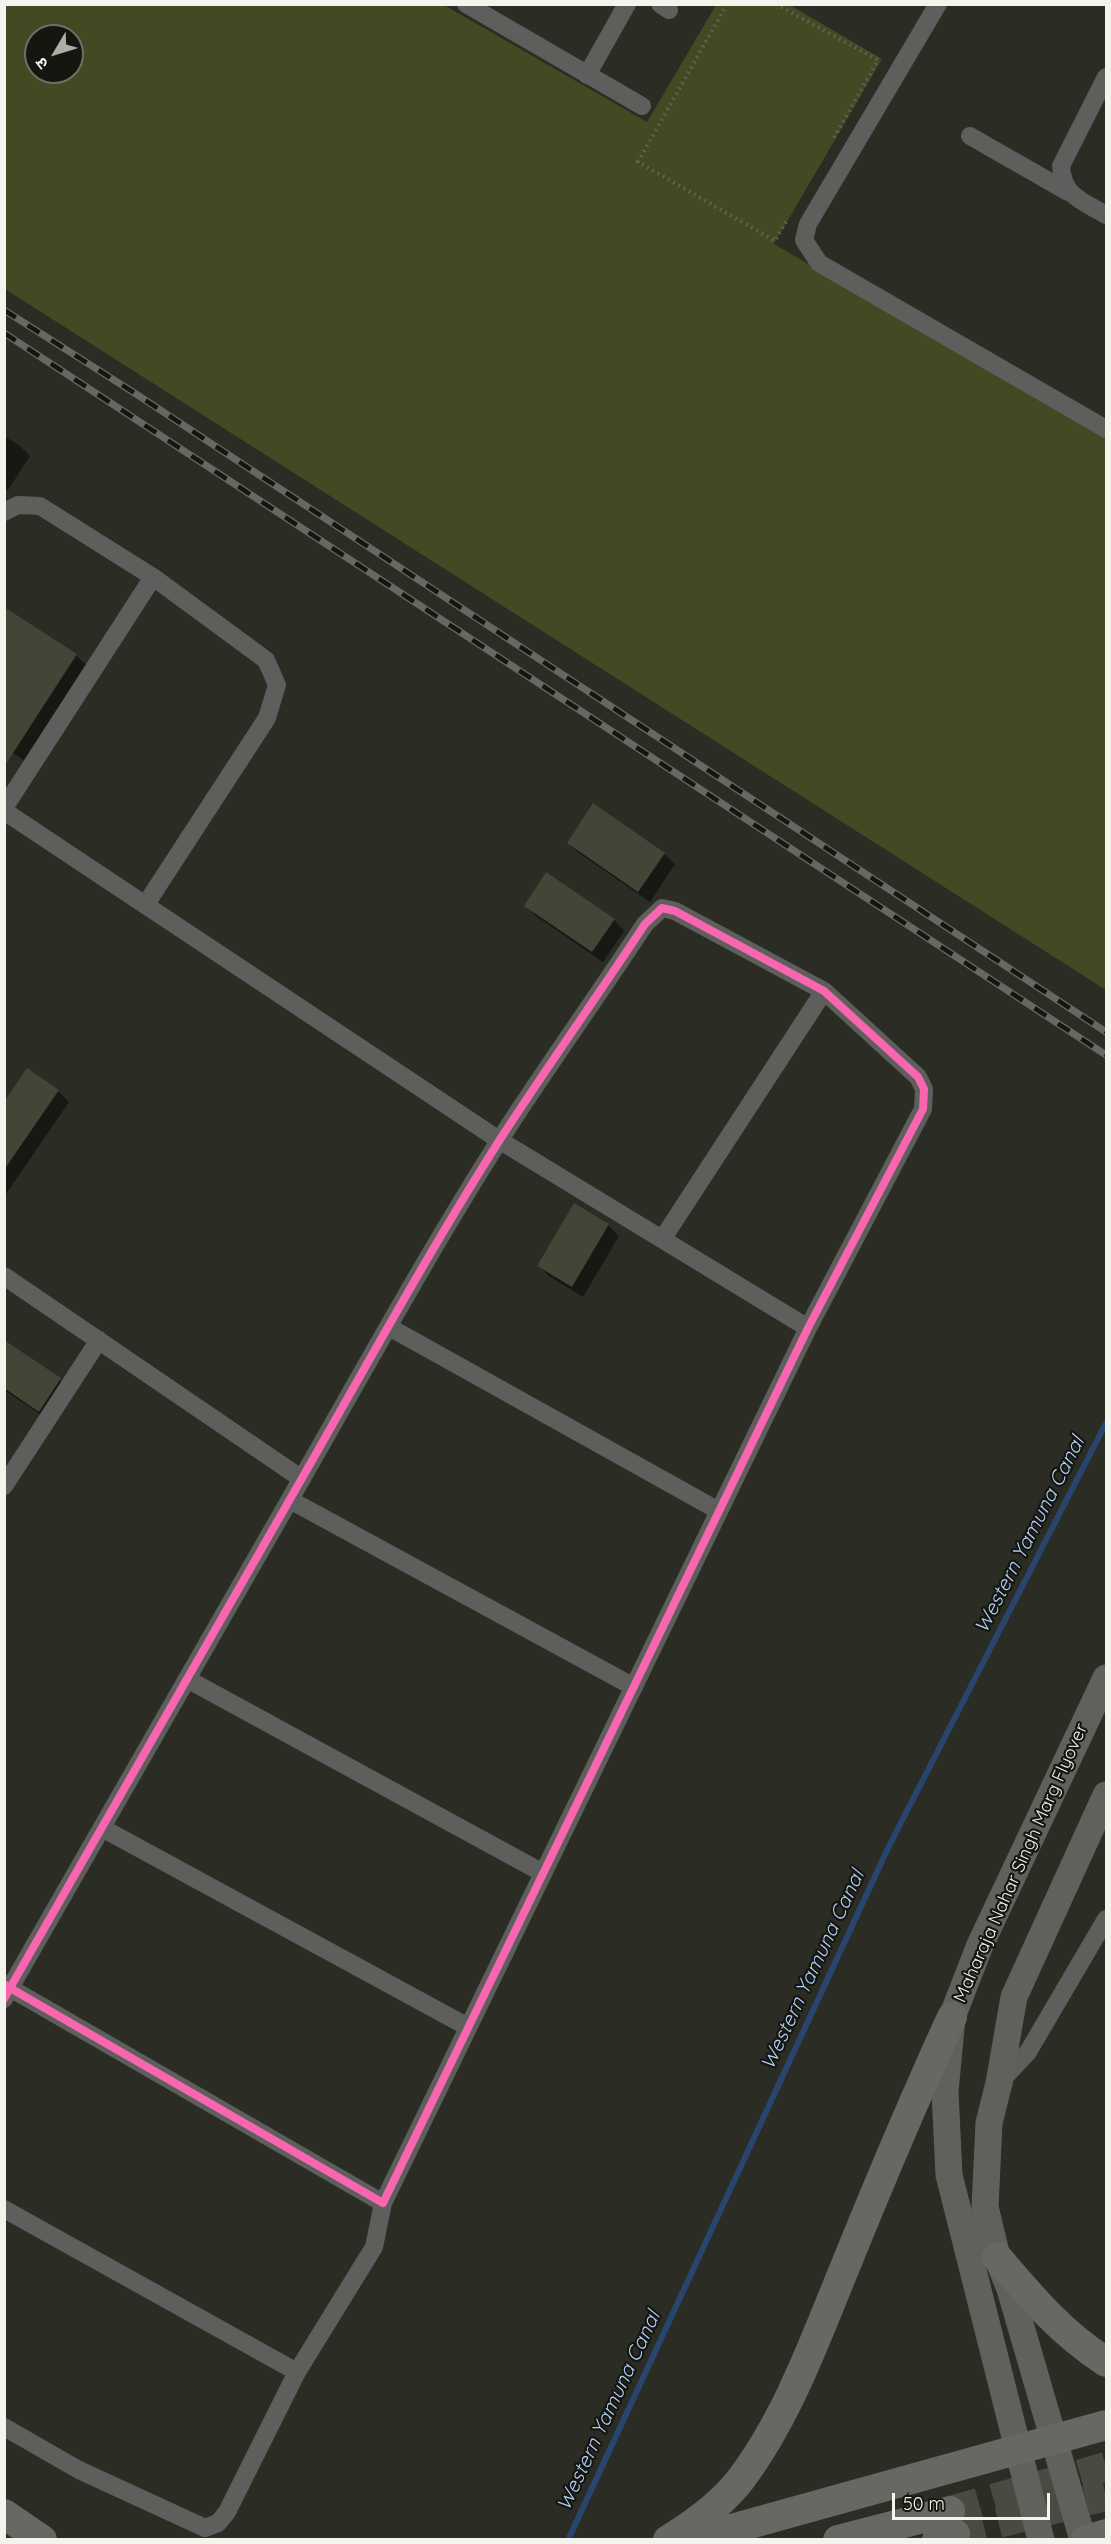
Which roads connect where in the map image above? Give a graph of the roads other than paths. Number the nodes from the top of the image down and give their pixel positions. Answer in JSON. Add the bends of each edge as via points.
{"nodes":[{"id":1,"x":466,"y":4,"type":"edge"},
{"id":2,"x":627,"y":4,"type":"edge"},
{"id":3,"x":938,"y":4,"type":"edge"},
{"id":4,"x":587,"y":75,"type":"junction"},
{"id":5,"x":1107,"y":77,"type":"edge"},
{"id":6,"x":642,"y":106,"type":"dead end"},
{"id":7,"x":970,"y":136,"type":"dead end"},
{"id":8,"x":1068,"y":192,"type":"junction"},
{"id":9,"x":1107,"y":215,"type":"edge"},
{"id":10,"x":1107,"y":429,"type":"edge"},
{"id":11,"x":4,"y":512,"type":"edge"},
{"id":12,"x":153,"y":577,"type":"junction"},
{"id":13,"x":4,"y":810,"type":"edge"},
{"id":14,"x":146,"y":904,"type":"junction"},
{"id":15,"x":824,"y":991,"type":"junction"},
{"id":16,"x":500,"y":1140,"type":"junction"},
{"id":17,"x":663,"y":1238,"type":"junction"},
{"id":18,"x":7,"y":1282,"type":"edge"},
{"id":19,"x":389,"y":1327,"type":"junction"},
{"id":20,"x":808,"y":1328,"type":"junction"},
{"id":21,"x":99,"y":1341,"type":"junction"},
{"id":22,"x":302,"y":1479,"type":"junction"},
{"id":23,"x":4,"y":1486,"type":"edge"},
{"id":24,"x":290,"y":1500,"type":"junction"},
{"id":25,"x":719,"y":1511,"type":"junction"},
{"id":26,"x":1107,"y":1678,"type":"edge"},
{"id":27,"x":187,"y":1679,"type":"junction"},
{"id":28,"x":634,"y":1687,"type":"junction"},
{"id":29,"x":1107,"y":1795,"type":"edge"},
{"id":30,"x":102,"y":1828,"type":"junction"},
{"id":31,"x":543,"y":1873,"type":"junction"},
{"id":32,"x":1107,"y":1919,"type":"edge"},
{"id":33,"x":6,"y":1991,"type":"edge"},
{"id":34,"x":952,"y":2017,"type":"junction"},
{"id":35,"x":468,"y":2027,"type":"junction"},
{"id":36,"x":999,"y":2083,"type":"junction"},
{"id":37,"x":383,"y":2203,"type":"junction"},
{"id":38,"x":4,"y":2209,"type":"edge"},
{"id":39,"x":997,"y":2257,"type":"junction"},
{"id":40,"x":1107,"y":2362,"type":"edge"},
{"id":41,"x":297,"y":2372,"type":"junction"},
{"id":42,"x":1107,"y":2425,"type":"edge"},
{"id":43,"x":4,"y":2427,"type":"edge"},
{"id":44,"x":1054,"y":2440,"type":"junction"},
{"id":45,"x":1018,"y":2450,"type":"junction"},
{"id":46,"x":4,"y":2514,"type":"edge"},
{"id":47,"x":948,"y":2528,"type":"tunnel mouth"},
{"id":48,"x":1107,"y":2534,"type":"edge"},
{"id":49,"x":42,"y":2540,"type":"edge"},
{"id":50,"x":668,"y":2540,"type":"edge"},
{"id":51,"x":692,"y":2540,"type":"edge"},
{"id":52,"x":838,"y":2540,"type":"edge"},
{"id":53,"x":1041,"y":2540,"type":"edge"},
{"id":54,"x":1084,"y":2540,"type":"edge"}],
"edges":[{"from":1,"to":4,"type":"street"},
{"from":2,"to":4,"type":"street"},
{"from":3,"to":10,"type":"street","via":[[808,224],[804,240],[819,263]]},
{"from":4,"to":6,"type":"street"},
{"from":5,"to":8,"type":"street","via":[[1061,166]]},
{"from":7,"to":8,"type":"street"},
{"from":8,"to":9,"type":"street"},
{"from":11,"to":12,"type":"street","via":[[18,505],[39,506]]},
{"from":12,"to":13,"type":"street"},
{"from":12,"to":14,"type":"street","via":[[266,660],[277,685],[267,718]]},
{"from":13,"to":14,"type":"street"},
{"from":14,"to":16,"type":"street"},
{"from":15,"to":16,"type":"street","via":[[675,911],[662,908],[645,924]]},
{"from":15,"to":17,"type":"street"},
{"from":15,"to":20,"type":"street","via":[[918,1077],[924,1089],[923,1108]]},
{"from":16,"to":17,"type":"street"},
{"from":16,"to":19,"type":"street"},
{"from":17,"to":20,"type":"street"},
{"from":18,"to":21,"type":"street"},
{"from":19,"to":22,"type":"street"},
{"from":19,"to":25,"type":"street"},
{"from":20,"to":25,"type":"street"},
{"from":21,"to":22,"type":"street"},
{"from":21,"to":23,"type":"street"},
{"from":22,"to":24,"type":"street"},
{"from":24,"to":27,"type":"street"},
{"from":24,"to":28,"type":"street"},
{"from":25,"to":28,"type":"street"},
{"from":26,"to":34,"type":"main road","name":"Maharaja Nahar Singh Marg Flyover","via":[[980,1945]]},
{"from":27,"to":30,"type":"street"},
{"from":27,"to":31,"type":"street"},
{"from":28,"to":31,"type":"street"},
{"from":29,"to":36,"type":"main road","via":[[1014,1997]]},
{"from":30,"to":33,"type":"street"},
{"from":30,"to":35,"type":"street"},
{"from":31,"to":35,"type":"street"},
{"from":32,"to":36,"type":"street","via":[[1028,2052]]},
{"from":33,"to":37,"type":"street"},
{"from":34,"to":45,"type":"main road","name":"Maharaja Nahar Singh Marg Flyover","via":[[945,2092],[949,2175]]},
{"from":34,"to":50,"type":"main road","via":[[906,2117],[802,2372],[762,2449],[740,2481],[714,2507]]},
{"from":35,"to":37,"type":"street"},
{"from":36,"to":39,"type":"main road","via":[[989,2123],[985,2207]]},
{"from":37,"to":41,"type":"street","via":[[374,2247]]},
{"from":38,"to":41,"type":"street"},
{"from":39,"to":40,"type":"main road","via":[[1042,2310],[1077,2343]]},
{"from":39,"to":44,"type":"main road"},
{"from":41,"to":43,"type":"street","via":[[227,2512],[219,2523],[205,2528],[79,2470]]},
{"from":42,"to":44,"type":"main road"},
{"from":44,"to":45,"type":"main road"},
{"from":44,"to":54,"type":"main road"},
{"from":45,"to":51,"type":"main road"},
{"from":45,"to":53,"type":"main road","name":"Maharaja Nahar Singh Marg Flyover"},
{"from":46,"to":49,"type":"main road"},
{"from":47,"to":52,"type":"main road"},
{"from":48,"to":54,"type":"main road"}]}
